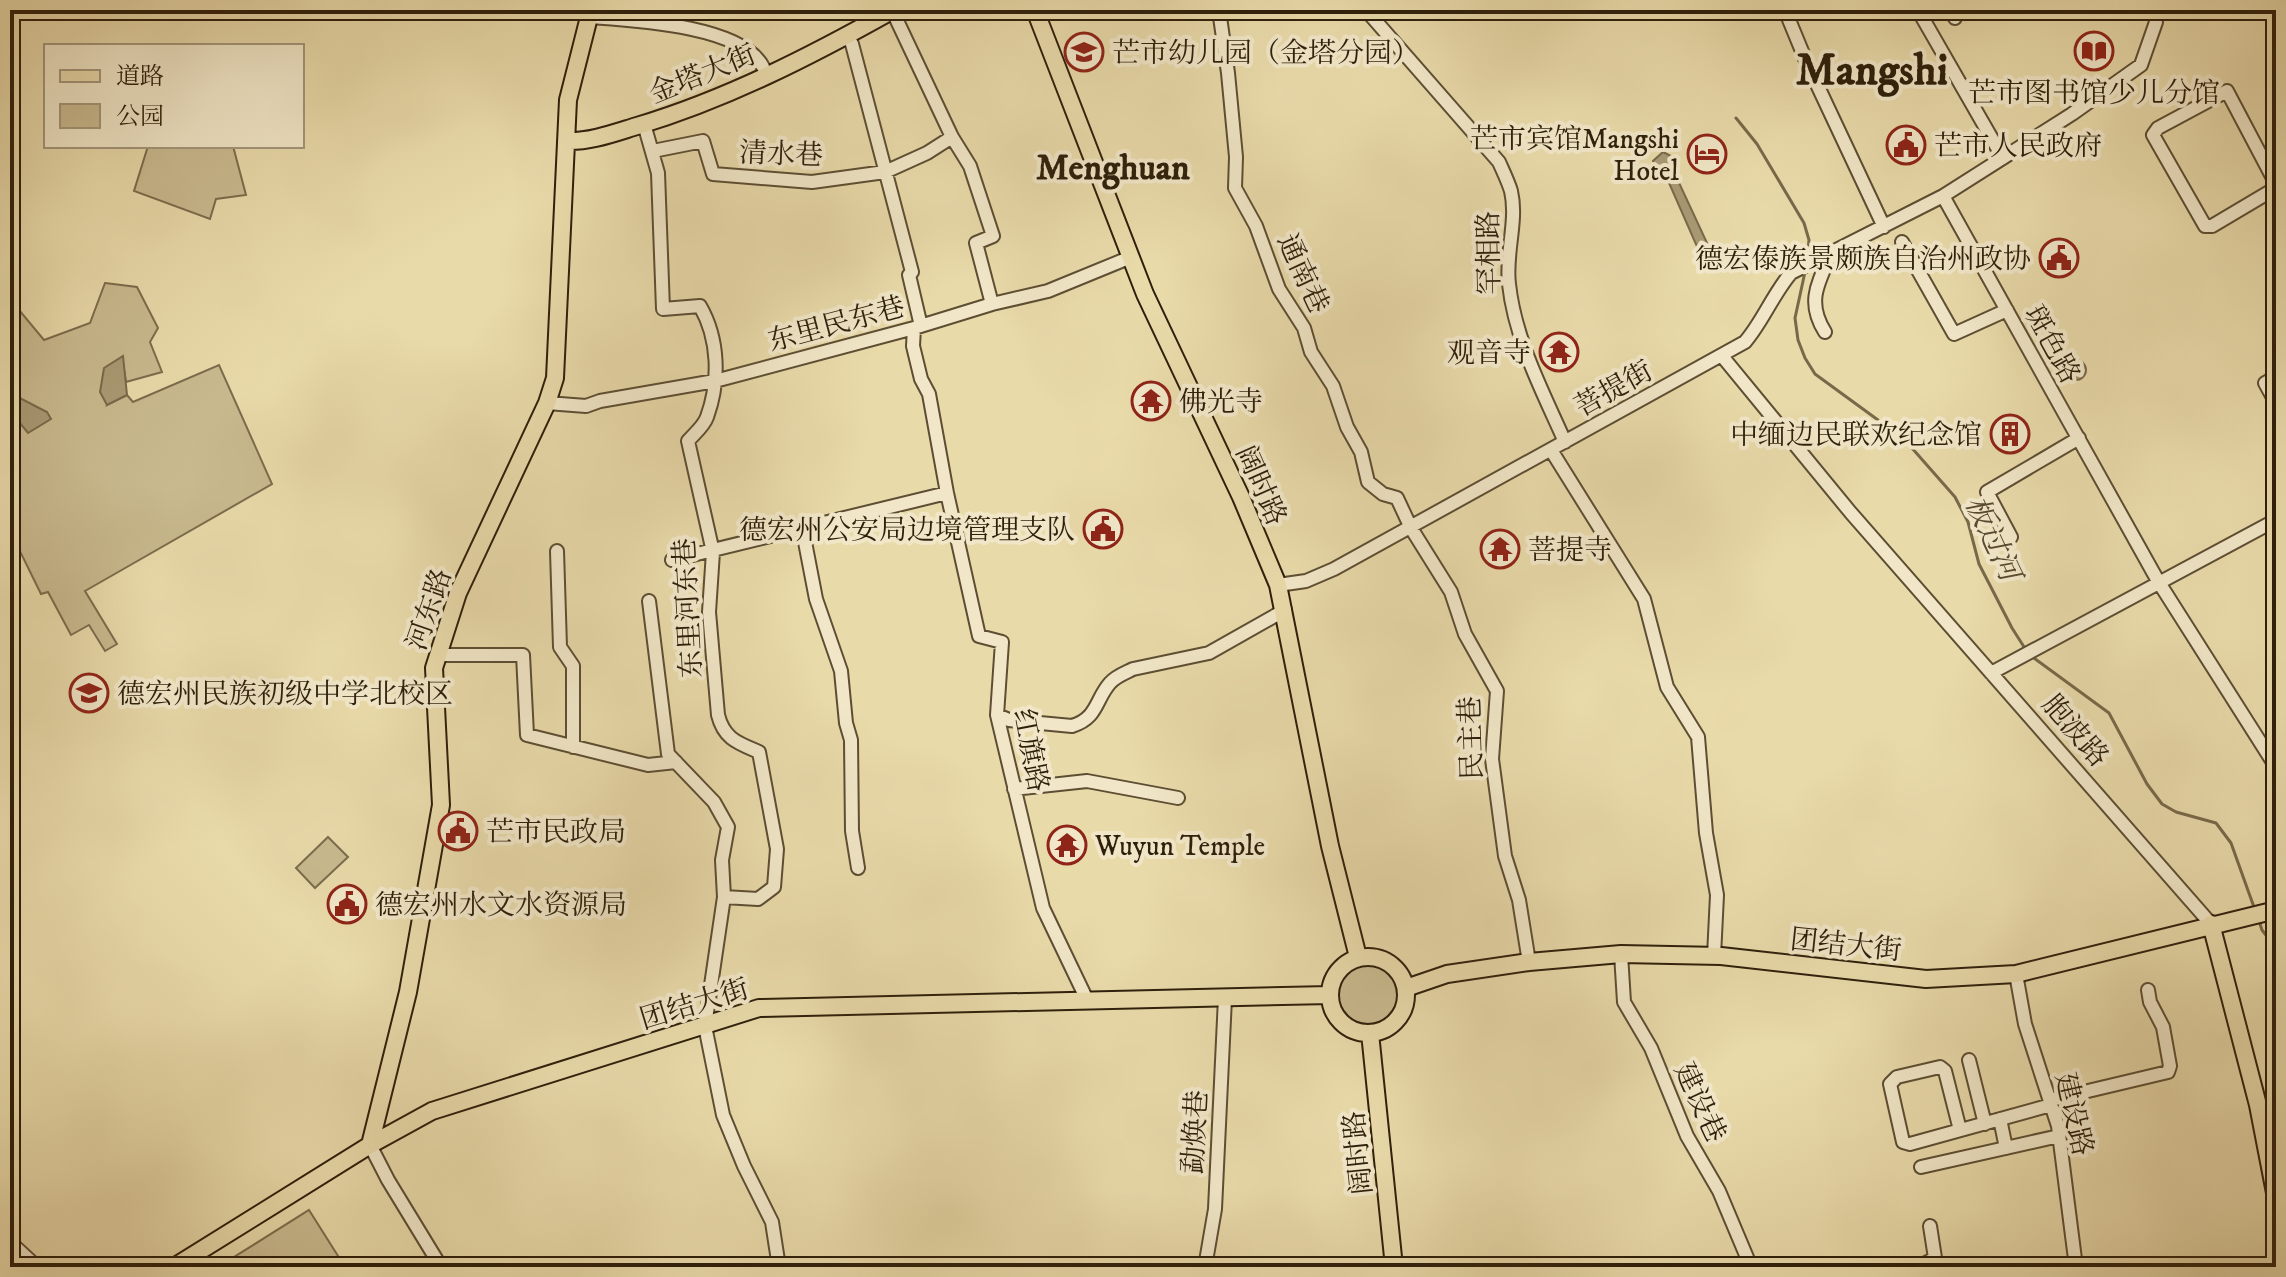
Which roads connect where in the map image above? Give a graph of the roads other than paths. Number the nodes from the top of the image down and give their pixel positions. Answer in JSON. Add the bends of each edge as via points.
{"nodes":[{"id":1,"x":677,"y":10,"type":"edge"},
{"id":2,"x":872,"y":10,"type":"edge"},
{"id":3,"x":892,"y":10,"type":"edge"},
{"id":4,"x":1035,"y":10,"type":"edge"},
{"id":5,"x":1219,"y":10,"type":"edge"},
{"id":6,"x":1366,"y":10,"type":"edge"},
{"id":7,"x":1785,"y":10,"type":"edge"},
{"id":8,"x":1918,"y":10,"type":"edge"},
{"id":9,"x":2154,"y":10,"type":"edge"},
{"id":10,"x":588,"y":14,"type":"edge"},
{"id":11,"x":679,"y":26,"type":"junction"},
{"id":12,"x":847,"y":36,"type":"junction"},
{"id":13,"x":763,"y":67,"type":"junction"},
{"id":14,"x":644,"y":124,"type":"junction"},
{"id":15,"x":566,"y":136,"type":"junction"},
{"id":16,"x":952,"y":137,"type":"junction"},
{"id":17,"x":653,"y":151,"type":"junction"},
{"id":18,"x":2003,"y":158,"type":"junction"},
{"id":19,"x":885,"y":172,"type":"junction"},
{"id":20,"x":2276,"y":186,"type":"edge"},
{"id":21,"x":1943,"y":196,"type":"junction"},
{"id":22,"x":1884,"y":227,"type":"junction"},
{"id":23,"x":1902,"y":242,"type":"dead end"},
{"id":24,"x":1826,"y":256,"type":"junction"},
{"id":25,"x":1131,"y":257,"type":"junction"},
{"id":26,"x":992,"y":304,"type":"junction"},
{"id":27,"x":2007,"y":310,"type":"junction"},
{"id":28,"x":917,"y":327,"type":"junction"},
{"id":29,"x":1825,"y":332,"type":"dead end"},
{"id":30,"x":1722,"y":356,"type":"junction"},
{"id":31,"x":2276,"y":377,"type":"edge"},
{"id":32,"x":715,"y":381,"type":"junction"},
{"id":33,"x":547,"y":403,"type":"junction"},
{"id":34,"x":2276,"y":403,"type":"edge"},
{"id":35,"x":2079,"y":438,"type":"junction"},
{"id":36,"x":1565,"y":442,"type":"junction"},
{"id":37,"x":1551,"y":450,"type":"junction"},
{"id":38,"x":947,"y":493,"type":"junction"},
{"id":39,"x":2276,"y":520,"type":"edge"},
{"id":40,"x":807,"y":526,"type":"junction"},
{"id":41,"x":1411,"y":528,"type":"junction"},
{"id":42,"x":2011,"y":537,"type":"dead end"},
{"id":43,"x":557,"y":551,"type":"dead end"},
{"id":44,"x":713,"y":552,"type":"junction"},
{"id":45,"x":672,"y":560,"type":"dead end"},
{"id":46,"x":2158,"y":581,"type":"junction"},
{"id":47,"x":1278,"y":585,"type":"junction"},
{"id":48,"x":649,"y":601,"type":"dead end"},
{"id":49,"x":1285,"y":610,"type":"junction"},
{"id":50,"x":437,"y":655,"type":"junction"},
{"id":51,"x":1991,"y":673,"type":"junction"},
{"id":52,"x":997,"y":715,"type":"junction"},
{"id":53,"x":573,"y":747,"type":"junction"},
{"id":54,"x":676,"y":762,"type":"junction"},
{"id":55,"x":2276,"y":767,"type":"edge"},
{"id":56,"x":1014,"y":789,"type":"junction"},
{"id":57,"x":1178,"y":798,"type":"dead end"},
{"id":58,"x":858,"y":868,"type":"dead end"},
{"id":59,"x":724,"y":897,"type":"junction"},
{"id":60,"x":2276,"y":910,"type":"edge"},
{"id":61,"x":2211,"y":924,"type":"junction"},
{"id":62,"x":1621,"y":954,"type":"junction"},
{"id":63,"x":1714,"y":956,"type":"junction"},
{"id":64,"x":1358,"y":957,"type":"junction"},
{"id":65,"x":1529,"y":962,"type":"junction"},
{"id":66,"x":2016,"y":974,"type":"junction"},
{"id":67,"x":1406,"y":988,"type":"junction"},
{"id":68,"x":2148,"y":990,"type":"dead end"},
{"id":69,"x":1330,"y":995,"type":"junction"},
{"id":70,"x":1225,"y":998,"type":"junction"},
{"id":71,"x":1088,"y":1002,"type":"junction"},
{"id":72,"x":705,"y":1026,"type":"junction"},
{"id":73,"x":1370,"y":1033,"type":"junction"},
{"id":74,"x":1969,"y":1060,"type":"dead end"},
{"id":75,"x":2050,"y":1102,"type":"junction"},
{"id":76,"x":2000,"y":1119,"type":"junction"},
{"id":77,"x":1985,"y":1124,"type":"junction"},
{"id":78,"x":1957,"y":1131,"type":"junction"},
{"id":79,"x":2059,"y":1136,"type":"junction"},
{"id":80,"x":370,"y":1145,"type":"junction"},
{"id":81,"x":2006,"y":1148,"type":"junction"},
{"id":82,"x":1960,"y":1158,"type":"junction"},
{"id":83,"x":1921,"y":1167,"type":"dead end"},
{"id":84,"x":2276,"y":1198,"type":"edge"},
{"id":85,"x":1930,"y":1226,"type":"dead end"},
{"id":86,"x":10,"y":1242,"type":"edge"},
{"id":87,"x":37,"y":1267,"type":"edge"},
{"id":88,"x":174,"y":1267,"type":"edge"},
{"id":89,"x":441,"y":1267,"type":"edge"},
{"id":90,"x":779,"y":1267,"type":"edge"},
{"id":91,"x":1205,"y":1267,"type":"edge"},
{"id":92,"x":1394,"y":1267,"type":"edge"},
{"id":93,"x":1751,"y":1267,"type":"edge"},
{"id":94,"x":1923,"y":1267,"type":"edge"},
{"id":95,"x":2076,"y":1267,"type":"edge"}],
"edges":[{"from":1,"to":11,"type":"street"},
{"from":2,"to":13,"type":"main road","name":"金塔大街"},
{"from":3,"to":12,"type":"main road","name":"金塔大街"},
{"from":3,"to":16,"type":"street"},
{"from":4,"to":25,"type":"main road","name":"阔时路"},
{"from":5,"to":41,"type":"street","name":"通南巷","via":[[1235,188],[1256,226],[1279,289],[1333,386],[1368,482],[1397,498]]},
{"from":6,"to":36,"type":"street","name":"罕相路","via":[[1499,162],[1511,191],[1508,282],[1514,316]]},
{"from":7,"to":22,"type":"street"},
{"from":8,"to":18,"type":"street"},
{"from":9,"to":18,"type":"street","via":[[2156,22],[2141,65]]},
{"from":10,"to":11,"type":"street"},
{"from":10,"to":15,"type":"main road","name":"河东路","via":[[568,100]]},
{"from":11,"to":13,"type":"street","via":[[745,49],[758,56]]},
{"from":12,"to":14,"type":"main road","name":"金塔大街","via":[[753,82]]},
{"from":12,"to":19,"type":"street"},
{"from":13,"to":15,"type":"main road","name":"金塔大街","via":[[659,109]]},
{"from":14,"to":15,"type":"main road","name":"金塔大街","via":[[591,139]]},
{"from":14,"to":17,"type":"street","name":"东里河东巷"},
{"from":15,"to":33,"type":"main road","name":"河东路","via":[[558,336]]},
{"from":16,"to":19,"type":"street","name":"清水巷"},
{"from":16,"to":26,"type":"street","via":[[970,166],[993,236],[976,243]]},
{"from":17,"to":19,"type":"street","name":"清水巷","via":[[703,141],[713,174],[812,182]]},
{"from":17,"to":32,"type":"street","name":"东里河东巷","via":[[661,205],[663,309],[700,306],[710,322]]},
{"from":18,"to":21,"type":"street"},
{"from":19,"to":28,"type":"street","via":[[912,272]]},
{"from":20,"to":20,"type":"street","via":[[2227,91],[2153,135],[2205,226]]},
{"from":21,"to":22,"type":"street","name":"菩提街"},
{"from":21,"to":27,"type":"street","name":"斑色路"},
{"from":22,"to":24,"type":"street","name":"菩提街"},
{"from":23,"to":27,"type":"street","via":[[1954,334]]},
{"from":24,"to":29,"type":"street","via":[[1815,296],[1816,318]]},
{"from":24,"to":30,"type":"street","name":"菩提街","via":[[1791,273],[1757,328]]},
{"from":25,"to":26,"type":"street","name":"东里民东巷","via":[[1048,291]]},
{"from":25,"to":47,"type":"main road","name":"阔时路"},
{"from":26,"to":28,"type":"street","name":"东里民东巷"},
{"from":27,"to":35,"type":"street","name":"斑色路"},
{"from":28,"to":32,"type":"street","name":"东里民东巷"},
{"from":28,"to":38,"type":"street","name":"红旗路","via":[[913,346],[929,394]]},
{"from":30,"to":36,"type":"street","name":"菩提街"},
{"from":30,"to":51,"type":"street","name":"胞波路"},
{"from":31,"to":34,"type":"street","via":[[2265,383]]},
{"from":32,"to":33,"type":"street","name":"东里民东巷","via":[[586,406]]},
{"from":32,"to":44,"type":"street","name":"东里河东巷","via":[[706,420],[688,441]]},
{"from":33,"to":50,"type":"main road","name":"河东路","via":[[458,593]]},
{"from":35,"to":42,"type":"street","via":[[1987,492]]},
{"from":35,"to":46,"type":"street","name":"斑色路"},
{"from":36,"to":37,"type":"street","name":"菩提街"},
{"from":37,"to":41,"type":"street","name":"菩提街"},
{"from":37,"to":63,"type":"street","via":[[1644,599],[1667,687],[1698,737],[1717,895]]},
{"from":38,"to":40,"type":"street"},
{"from":38,"to":52,"type":"street","name":"红旗路","via":[[979,636],[1002,642]]},
{"from":39,"to":46,"type":"street"},
{"from":40,"to":44,"type":"street"},
{"from":40,"to":58,"type":"street","via":[[816,599],[841,671],[851,740]]},
{"from":41,"to":47,"type":"street","name":"菩提街","via":[[1306,581]]},
{"from":41,"to":65,"type":"street","name":"民主巷","via":[[1451,592],[1465,634],[1497,691],[1492,759],[1505,856]]},
{"from":43,"to":53,"type":"street","via":[[560,647],[573,666]]},
{"from":44,"to":45,"type":"street"},
{"from":44,"to":59,"type":"street","name":"东里河东巷","via":[[709,612],[720,727],[728,738],[759,752],[777,849],[774,887],[758,899]]},
{"from":46,"to":51,"type":"street"},
{"from":46,"to":55,"type":"street","name":"斑色路"},
{"from":47,"to":49,"type":"main road","name":"阔时路"},
{"from":48,"to":54,"type":"street","via":[[668,754]]},
{"from":49,"to":52,"type":"street","via":[[1209,653],[1121,675],[1110,682],[1087,719],[1072,726]]},
{"from":49,"to":64,"type":"main road","name":"阔时路","via":[[1330,846]]},
{"from":50,"to":53,"type":"street","via":[[523,655],[527,735]]},
{"from":50,"to":80,"type":"main road","name":"河东路","via":[[441,805],[408,992]]},
{"from":51,"to":61,"type":"street","name":"胞波路"},
{"from":52,"to":56,"type":"street","name":"红旗路"},
{"from":53,"to":54,"type":"street","via":[[648,765]]},
{"from":54,"to":59,"type":"street","via":[[714,802],[728,827],[722,860]]},
{"from":56,"to":57,"type":"street","via":[[1087,781]]},
{"from":56,"to":71,"type":"street","name":"红旗路","via":[[1043,908]]},
{"from":59,"to":72,"type":"street"},
{"from":60,"to":61,"type":"main road","name":"团结大街"},
{"from":61,"to":66,"type":"main road","name":"团结大街"},
{"from":61,"to":84,"type":"main road","name":"胞波路"},
{"from":62,"to":63,"type":"main road","name":"团结大街"},
{"from":62,"to":65,"type":"main road","name":"团结大街"},
{"from":62,"to":93,"type":"street","name":"建设巷","via":[[1624,1002],[1651,1048]]},
{"from":63,"to":66,"type":"main road","name":"团结大街","via":[[1926,979]]},
{"from":64,"to":67,"type":"main road","via":[[1383,959],[1394,966]]},
{"from":64,"to":69,"type":"main road","via":[[1337,971]]},
{"from":65,"to":67,"type":"main road","name":"团结大街","via":[[1447,974]]},
{"from":66,"to":75,"type":"street","name":"建设路","via":[[2025,1024]]},
{"from":67,"to":73,"type":"main road","via":[[1402,1013],[1394,1024]]},
{"from":68,"to":75,"type":"street","via":[[2163,1027],[2168,1072]]},
{"from":69,"to":70,"type":"main road","name":"团结大街"},
{"from":69,"to":73,"type":"main road","via":[[1346,1026]]},
{"from":70,"to":71,"type":"main road","name":"团结大街"},
{"from":70,"to":91,"type":"street","name":"勐焕巷","via":[[1215,1209]]},
{"from":71,"to":72,"type":"main road","name":"团结大街","via":[[759,1008]]},
{"from":72,"to":80,"type":"main road","name":"团结大街","via":[[432,1111]]},
{"from":72,"to":90,"type":"street","via":[[723,1115],[772,1222]]},
{"from":73,"to":92,"type":"main road","name":"阔时路"},
{"from":74,"to":77,"type":"street"},
{"from":75,"to":76,"type":"street"},
{"from":75,"to":79,"type":"street","name":"建设路"},
{"from":76,"to":77,"type":"street"},
{"from":76,"to":81,"type":"street"},
{"from":77,"to":78,"type":"street"},
{"from":78,"to":78,"type":"street","via":[[1903,1142],[1890,1084],[1897,1077],[1940,1067]]},
{"from":78,"to":82,"type":"street"},
{"from":79,"to":81,"type":"street"},
{"from":79,"to":95,"type":"street","name":"建设路"},
{"from":80,"to":88,"type":"main road","name":"团结大街"},
{"from":80,"to":89,"type":"street"},
{"from":81,"to":82,"type":"street"},
{"from":82,"to":83,"type":"street"},
{"from":85,"to":94,"type":"street","via":[[1935,1258]]},
{"from":86,"to":87,"type":"street"}]}
